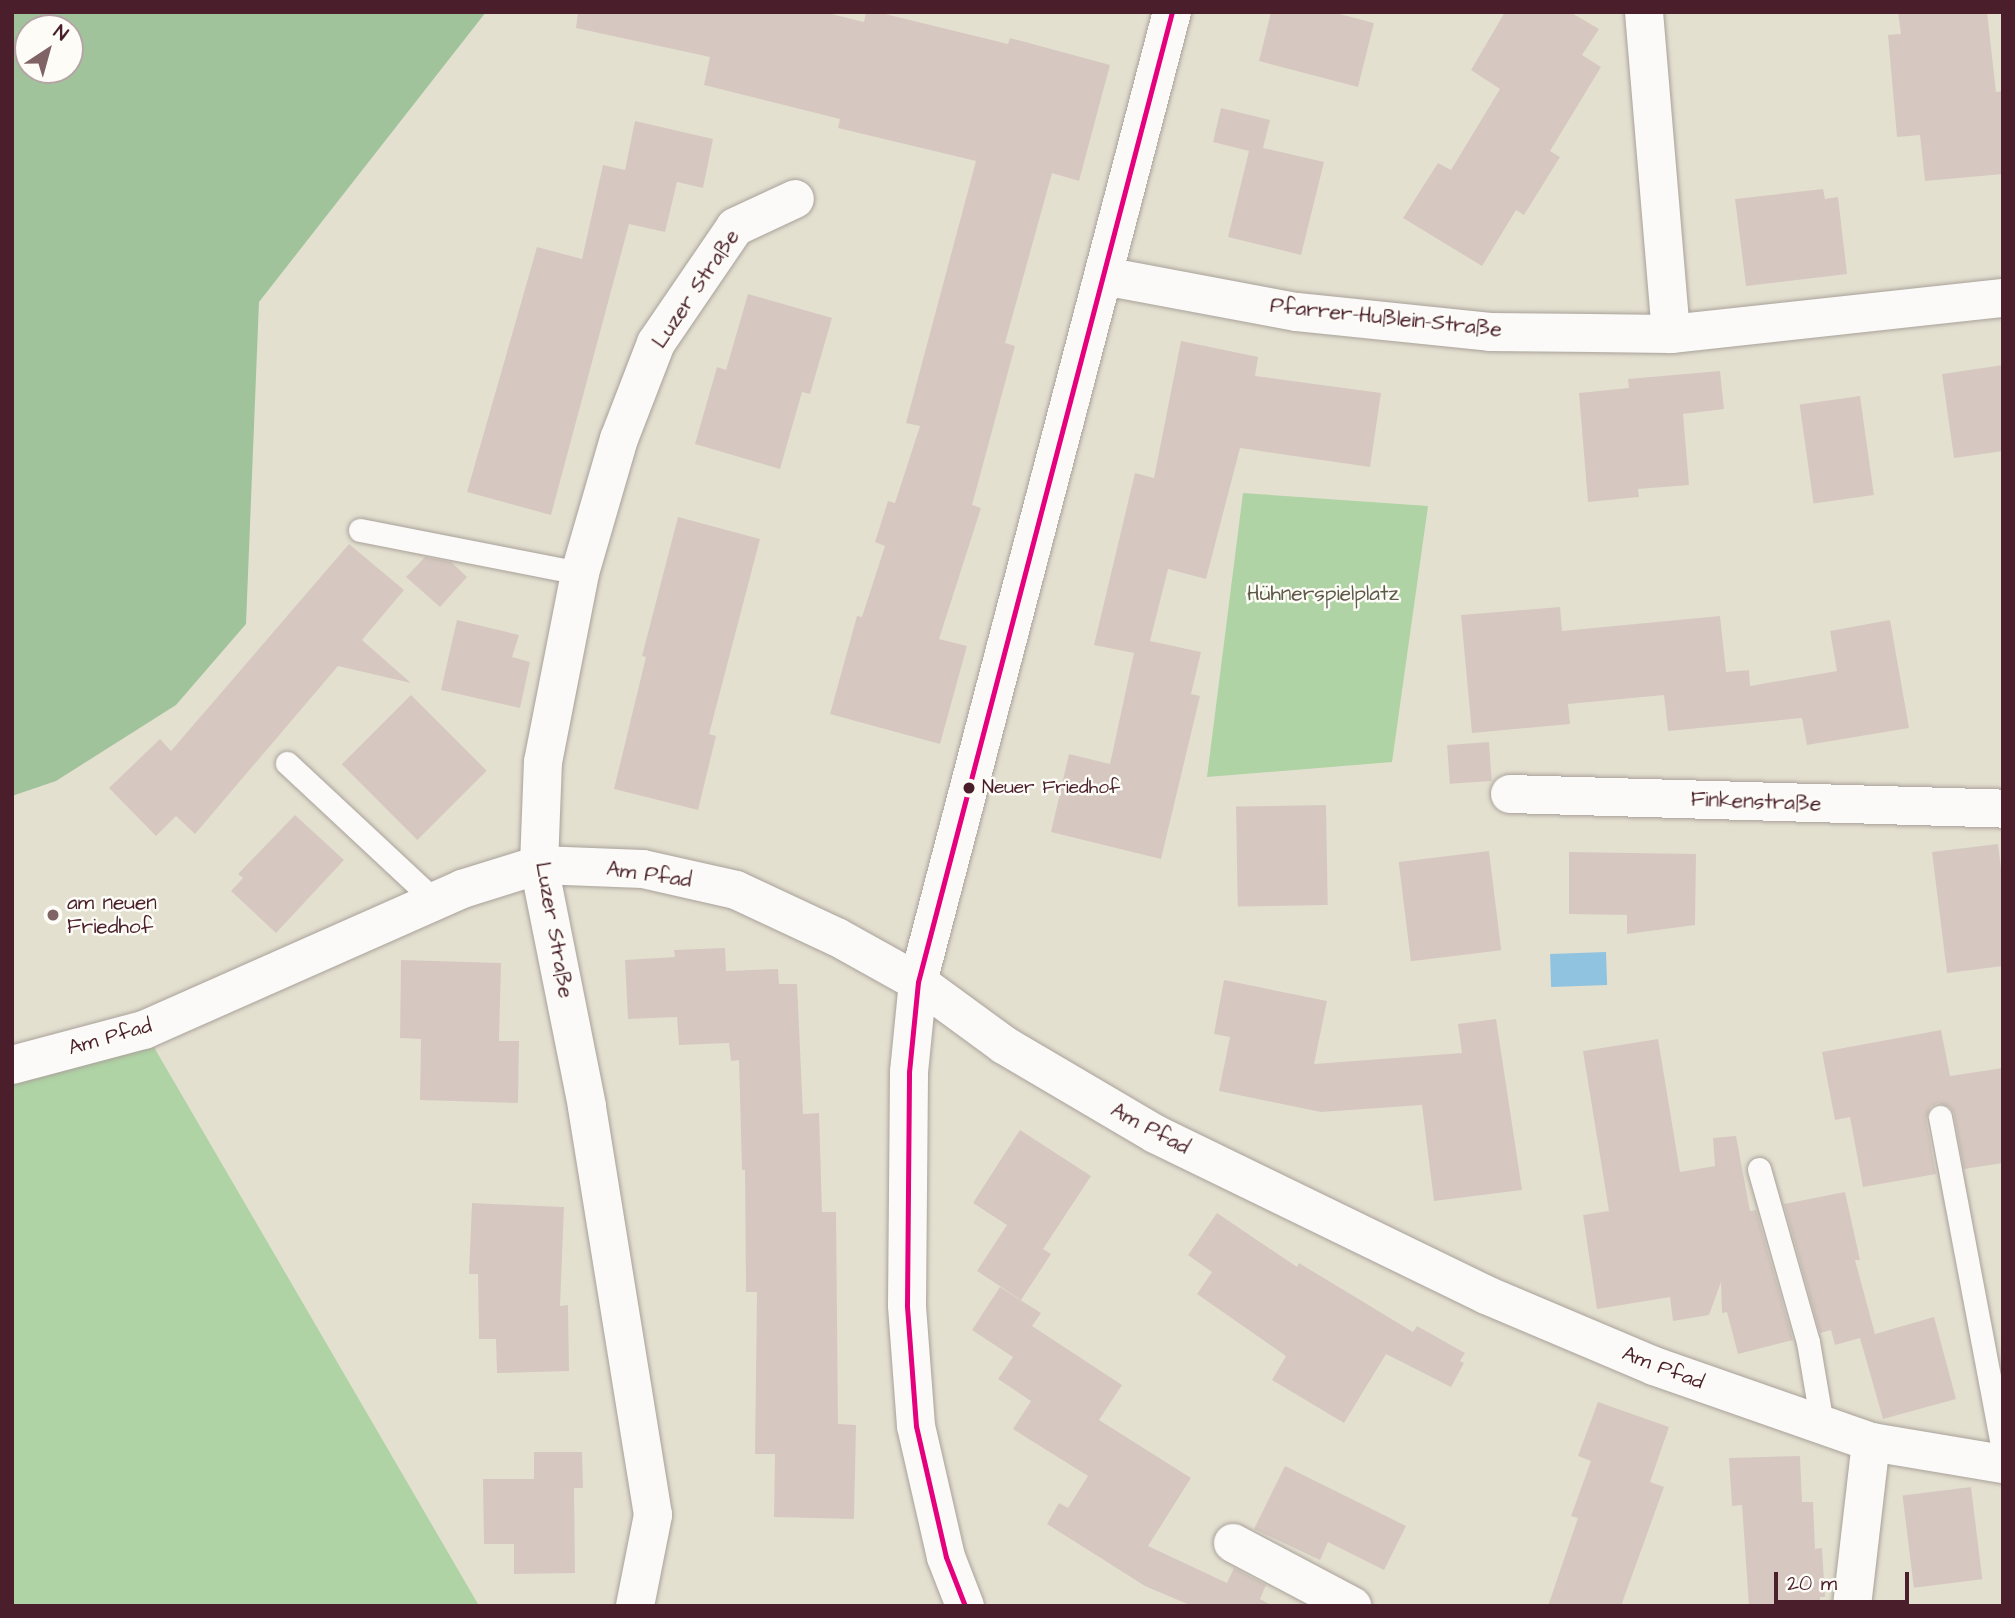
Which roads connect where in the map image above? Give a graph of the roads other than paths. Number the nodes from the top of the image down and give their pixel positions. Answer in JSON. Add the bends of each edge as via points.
{"nodes":[{"id":1,"x":1172,"y":12,"type":"edge"},
{"id":2,"x":1644,"y":12,"type":"edge"},
{"id":3,"x":795,"y":199,"type":"dead end"},
{"id":4,"x":1104,"y":276,"type":"junction"},
{"id":5,"x":2003,"y":298,"type":"edge"},
{"id":6,"x":1671,"y":334,"type":"junction"},
{"id":7,"x":360,"y":530,"type":"dead end"},
{"id":8,"x":580,"y":573,"type":"junction"},
{"id":9,"x":287,"y":763,"type":"dead end"},
{"id":10,"x":1510,"y":794,"type":"dead end"},
{"id":11,"x":2003,"y":809,"type":"edge"},
{"id":12,"x":539,"y":865,"type":"junction"},
{"id":13,"x":435,"y":901,"type":"junction"},
{"id":14,"x":918,"y":982,"type":"junction"},
{"id":15,"x":12,"y":1065,"type":"edge"},
{"id":16,"x":1940,"y":1116,"type":"dead end"},
{"id":17,"x":1759,"y":1169,"type":"dead end"},
{"id":18,"x":1822,"y":1424,"type":"junction"},
{"id":19,"x":1871,"y":1442,"type":"junction"},
{"id":20,"x":2003,"y":1452,"type":"edge"},
{"id":21,"x":2003,"y":1464,"type":"edge"},
{"id":22,"x":1233,"y":1543,"type":"dead end"},
{"id":23,"x":635,"y":1606,"type":"edge"},
{"id":24,"x":965,"y":1606,"type":"edge"},
{"id":25,"x":1352,"y":1606,"type":"edge"},
{"id":26,"x":1852,"y":1606,"type":"edge"}],
"edges":[{"from":1,"to":4,"type":"street"},
{"from":2,"to":6,"type":"street"},
{"from":3,"to":8,"type":"street","name":"Luzer Straße","via":[[735,227],[656,343],[619,439]]},
{"from":4,"to":6,"type":"street","name":"Pfarrer-Hußlein-Straße","via":[[1297,312],[1490,332]]},
{"from":4,"to":14,"type":"street"},
{"from":5,"to":6,"type":"street","name":"Pfarrer-Hußlein-Straße"},
{"from":7,"to":8,"type":"lane"},
{"from":8,"to":12,"type":"street","name":"Luzer Straße","via":[[543,762]]},
{"from":9,"to":13,"type":"lane"},
{"from":10,"to":11,"type":"street","name":"Finkenstraße"},
{"from":12,"to":13,"type":"street","name":"Am Pfad"},
{"from":12,"to":14,"type":"street","name":"Am Pfad","via":[[643,869],[736,890]]},
{"from":12,"to":23,"type":"street","name":"Luzer Straße","via":[[587,1106],[653,1515]]},
{"from":13,"to":15,"type":"street","name":"Am Pfad","via":[[144,1030]]},
{"from":14,"to":18,"type":"street","name":"Am Pfad","via":[[1004,1045],[1155,1134],[1486,1295],[1654,1366]]},
{"from":14,"to":24,"type":"street","via":[[909,1072],[908,1318],[916,1426],[946,1557]]},
{"from":16,"to":20,"type":"lane"},
{"from":17,"to":18,"type":"lane","via":[[1808,1342]]},
{"from":18,"to":19,"type":"street","name":"Am Pfad"},
{"from":19,"to":21,"type":"street","name":"Am Pfad"},
{"from":19,"to":26,"type":"street"},
{"from":22,"to":25,"type":"street"}]}
